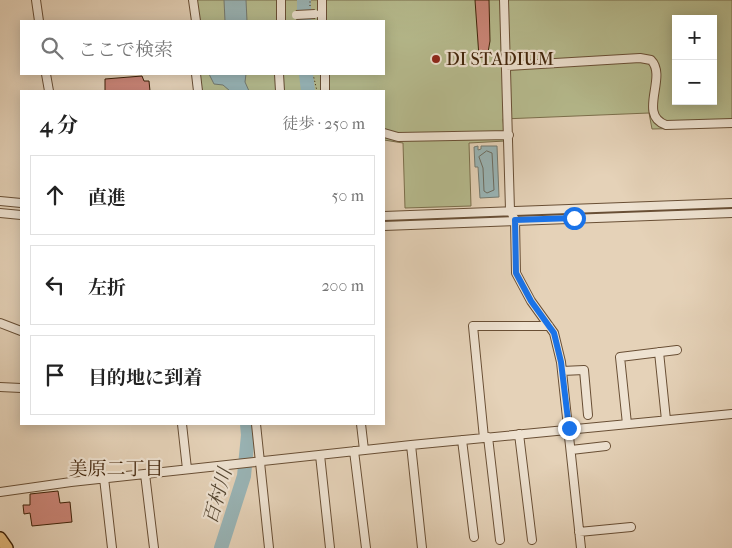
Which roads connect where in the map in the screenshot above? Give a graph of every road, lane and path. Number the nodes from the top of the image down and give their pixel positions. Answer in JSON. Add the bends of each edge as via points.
{"nodes":[{"id":1,"x":36,"y":0,"type":"edge"},
{"id":2,"x":192,"y":0,"type":"edge"},
{"id":3,"x":281,"y":0,"type":"edge"},
{"id":4,"x":322,"y":0,"type":"edge"},
{"id":5,"x":504,"y":0,"type":"edge"},
{"id":6,"x":320,"y":17,"type":"edge"},
{"id":7,"x":281,"y":18,"type":"edge"},
{"id":8,"x":39,"y":20,"type":"edge"},
{"id":9,"x":196,"y":20,"type":"edge"},
{"id":10,"x":506,"y":66,"type":"junction"},
{"id":11,"x":46,"y":75,"type":"edge"},
{"id":12,"x":196,"y":75,"type":"edge"},
{"id":13,"x":279,"y":75,"type":"edge"},
{"id":14,"x":313,"y":75,"type":"edge"},
{"id":15,"x":324,"y":75,"type":"edge"},
{"id":16,"x":49,"y":90,"type":"edge"},
{"id":17,"x":198,"y":90,"type":"edge"},
{"id":18,"x":280,"y":90,"type":"edge"},
{"id":19,"x":317,"y":90,"type":"edge"},
{"id":20,"x":325,"y":90,"type":"edge"},
{"id":21,"x":732,"y":123,"type":"edge"},
{"id":22,"x":385,"y":133,"type":"edge"},
{"id":23,"x":509,"y":135,"type":"junction"},
{"id":24,"x":0,"y":201,"type":"edge"},
{"id":25,"x":732,"y":203,"type":"edge"},
{"id":26,"x":20,"y":204,"type":"edge"},
{"id":27,"x":510,"y":210,"type":"junction"},
{"id":28,"x":0,"y":213,"type":"edge"},
{"id":29,"x":732,"y":213,"type":"edge"},
{"id":30,"x":20,"y":215,"type":"edge"},
{"id":31,"x":385,"y":216,"type":"edge"},
{"id":32,"x":515,"y":220,"type":"junction"},
{"id":33,"x":385,"y":226,"type":"edge"},
{"id":34,"x":0,"y":323,"type":"edge"},
{"id":35,"x":549,"y":326,"type":"junction"},
{"id":36,"x":20,"y":330,"type":"edge"},
{"id":37,"x":677,"y":350,"type":"dead end"},
{"id":38,"x":659,"y":352,"type":"junction"},
{"id":39,"x":562,"y":371,"type":"junction"},
{"id":40,"x":0,"y":387,"type":"edge"},
{"id":41,"x":20,"y":388,"type":"edge"},
{"id":42,"x":732,"y":414,"type":"edge"},
{"id":43,"x":588,"y":415,"type":"dead end"},
{"id":44,"x":666,"y":420,"type":"junction"},
{"id":45,"x":627,"y":424,"type":"junction"},
{"id":46,"x":182,"y":425,"type":"edge"},
{"id":47,"x":256,"y":425,"type":"edge"},
{"id":48,"x":361,"y":425,"type":"edge"},
{"id":49,"x":569,"y":428,"type":"junction"},
{"id":50,"x":519,"y":434,"type":"junction"},
{"id":51,"x":486,"y":437,"type":"junction"},
{"id":52,"x":462,"y":440,"type":"junction"},
{"id":53,"x":411,"y":445,"type":"junction"},
{"id":54,"x":606,"y":446,"type":"dead end"},
{"id":55,"x":364,"y":450,"type":"junction"},
{"id":56,"x":571,"y":450,"type":"junction"},
{"id":57,"x":354,"y":452,"type":"junction"},
{"id":58,"x":320,"y":455,"type":"junction"},
{"id":59,"x":256,"y":462,"type":"junction"},
{"id":60,"x":187,"y":469,"type":"junction"},
{"id":61,"x":145,"y":474,"type":"junction"},
{"id":62,"x":104,"y":478,"type":"junction"},
{"id":63,"x":0,"y":492,"type":"edge"},
{"id":64,"x":631,"y":527,"type":"dead end"},
{"id":65,"x":579,"y":532,"type":"junction"},
{"id":66,"x":474,"y":537,"type":"dead end"},
{"id":67,"x":0,"y":538,"type":"edge"},
{"id":68,"x":500,"y":540,"type":"dead end"},
{"id":69,"x":532,"y":540,"type":"dead end"},
{"id":70,"x":7,"y":548,"type":"edge"},
{"id":71,"x":112,"y":548,"type":"edge"},
{"id":72,"x":154,"y":548,"type":"edge"},
{"id":73,"x":269,"y":548,"type":"edge"},
{"id":74,"x":330,"y":548,"type":"edge"},
{"id":75,"x":366,"y":548,"type":"edge"},
{"id":76,"x":422,"y":548,"type":"edge"},
{"id":77,"x":581,"y":548,"type":"edge"}],
"edges":[{"from":1,"to":8,"type":"street"},
{"from":2,"to":9,"type":"street"},
{"from":3,"to":7,"type":"street"},
{"from":4,"to":6,"type":"street"},
{"from":5,"to":10,"type":"street"},
{"from":6,"to":7,"type":"street","bridge":true,"via":[[296,15]]},
{"from":10,"to":21,"type":"street","via":[[651,60],[658,71],[653,110],[656,120],[666,125]]},
{"from":10,"to":23,"type":"street"},
{"from":11,"to":16,"type":"street"},
{"from":12,"to":17,"type":"street"},
{"from":13,"to":18,"type":"street"},
{"from":14,"to":19,"type":"path"},
{"from":15,"to":20,"type":"street"},
{"from":22,"to":23,"type":"street","via":[[398,137]]},
{"from":23,"to":27,"type":"street"},
{"from":24,"to":26,"type":"street"},
{"from":25,"to":27,"type":"street"},
{"from":27,"to":31,"type":"street"},
{"from":27,"to":32,"type":"street"},
{"from":28,"to":30,"type":"street"},
{"from":29,"to":32,"type":"street"},
{"from":32,"to":33,"type":"street"},
{"from":32,"to":35,"type":"street","via":[[516,273]]},
{"from":34,"to":36,"type":"street"},
{"from":35,"to":39,"type":"street","via":[[554,333]]},
{"from":35,"to":51,"type":"street","via":[[473,326]]},
{"from":37,"to":38,"type":"street"},
{"from":38,"to":44,"type":"street"},
{"from":38,"to":45,"type":"street","via":[[620,356]]},
{"from":39,"to":43,"type":"street","via":[[584,370]]},
{"from":39,"to":49,"type":"street"},
{"from":40,"to":41,"type":"street"},
{"from":42,"to":44,"type":"street"},
{"from":44,"to":45,"type":"street"},
{"from":45,"to":49,"type":"street"},
{"from":46,"to":60,"type":"street"},
{"from":47,"to":59,"type":"street"},
{"from":48,"to":55,"type":"street"},
{"from":49,"to":50,"type":"street"},
{"from":49,"to":56,"type":"street"},
{"from":50,"to":51,"type":"street"},
{"from":50,"to":69,"type":"street"},
{"from":51,"to":52,"type":"street"},
{"from":51,"to":68,"type":"street"},
{"from":52,"to":53,"type":"street"},
{"from":52,"to":66,"type":"street"},
{"from":53,"to":55,"type":"street"},
{"from":53,"to":76,"type":"street"},
{"from":54,"to":56,"type":"street"},
{"from":55,"to":57,"type":"street"},
{"from":56,"to":65,"type":"street"},
{"from":57,"to":58,"type":"street"},
{"from":57,"to":75,"type":"street"},
{"from":58,"to":59,"type":"street"},
{"from":58,"to":74,"type":"street"},
{"from":59,"to":60,"type":"street"},
{"from":59,"to":73,"type":"street"},
{"from":60,"to":61,"type":"street"},
{"from":61,"to":62,"type":"street"},
{"from":61,"to":72,"type":"street"},
{"from":62,"to":63,"type":"street"},
{"from":62,"to":71,"type":"street"},
{"from":64,"to":65,"type":"street"},
{"from":65,"to":77,"type":"street"},
{"from":67,"to":70,"type":"highway"}]}
